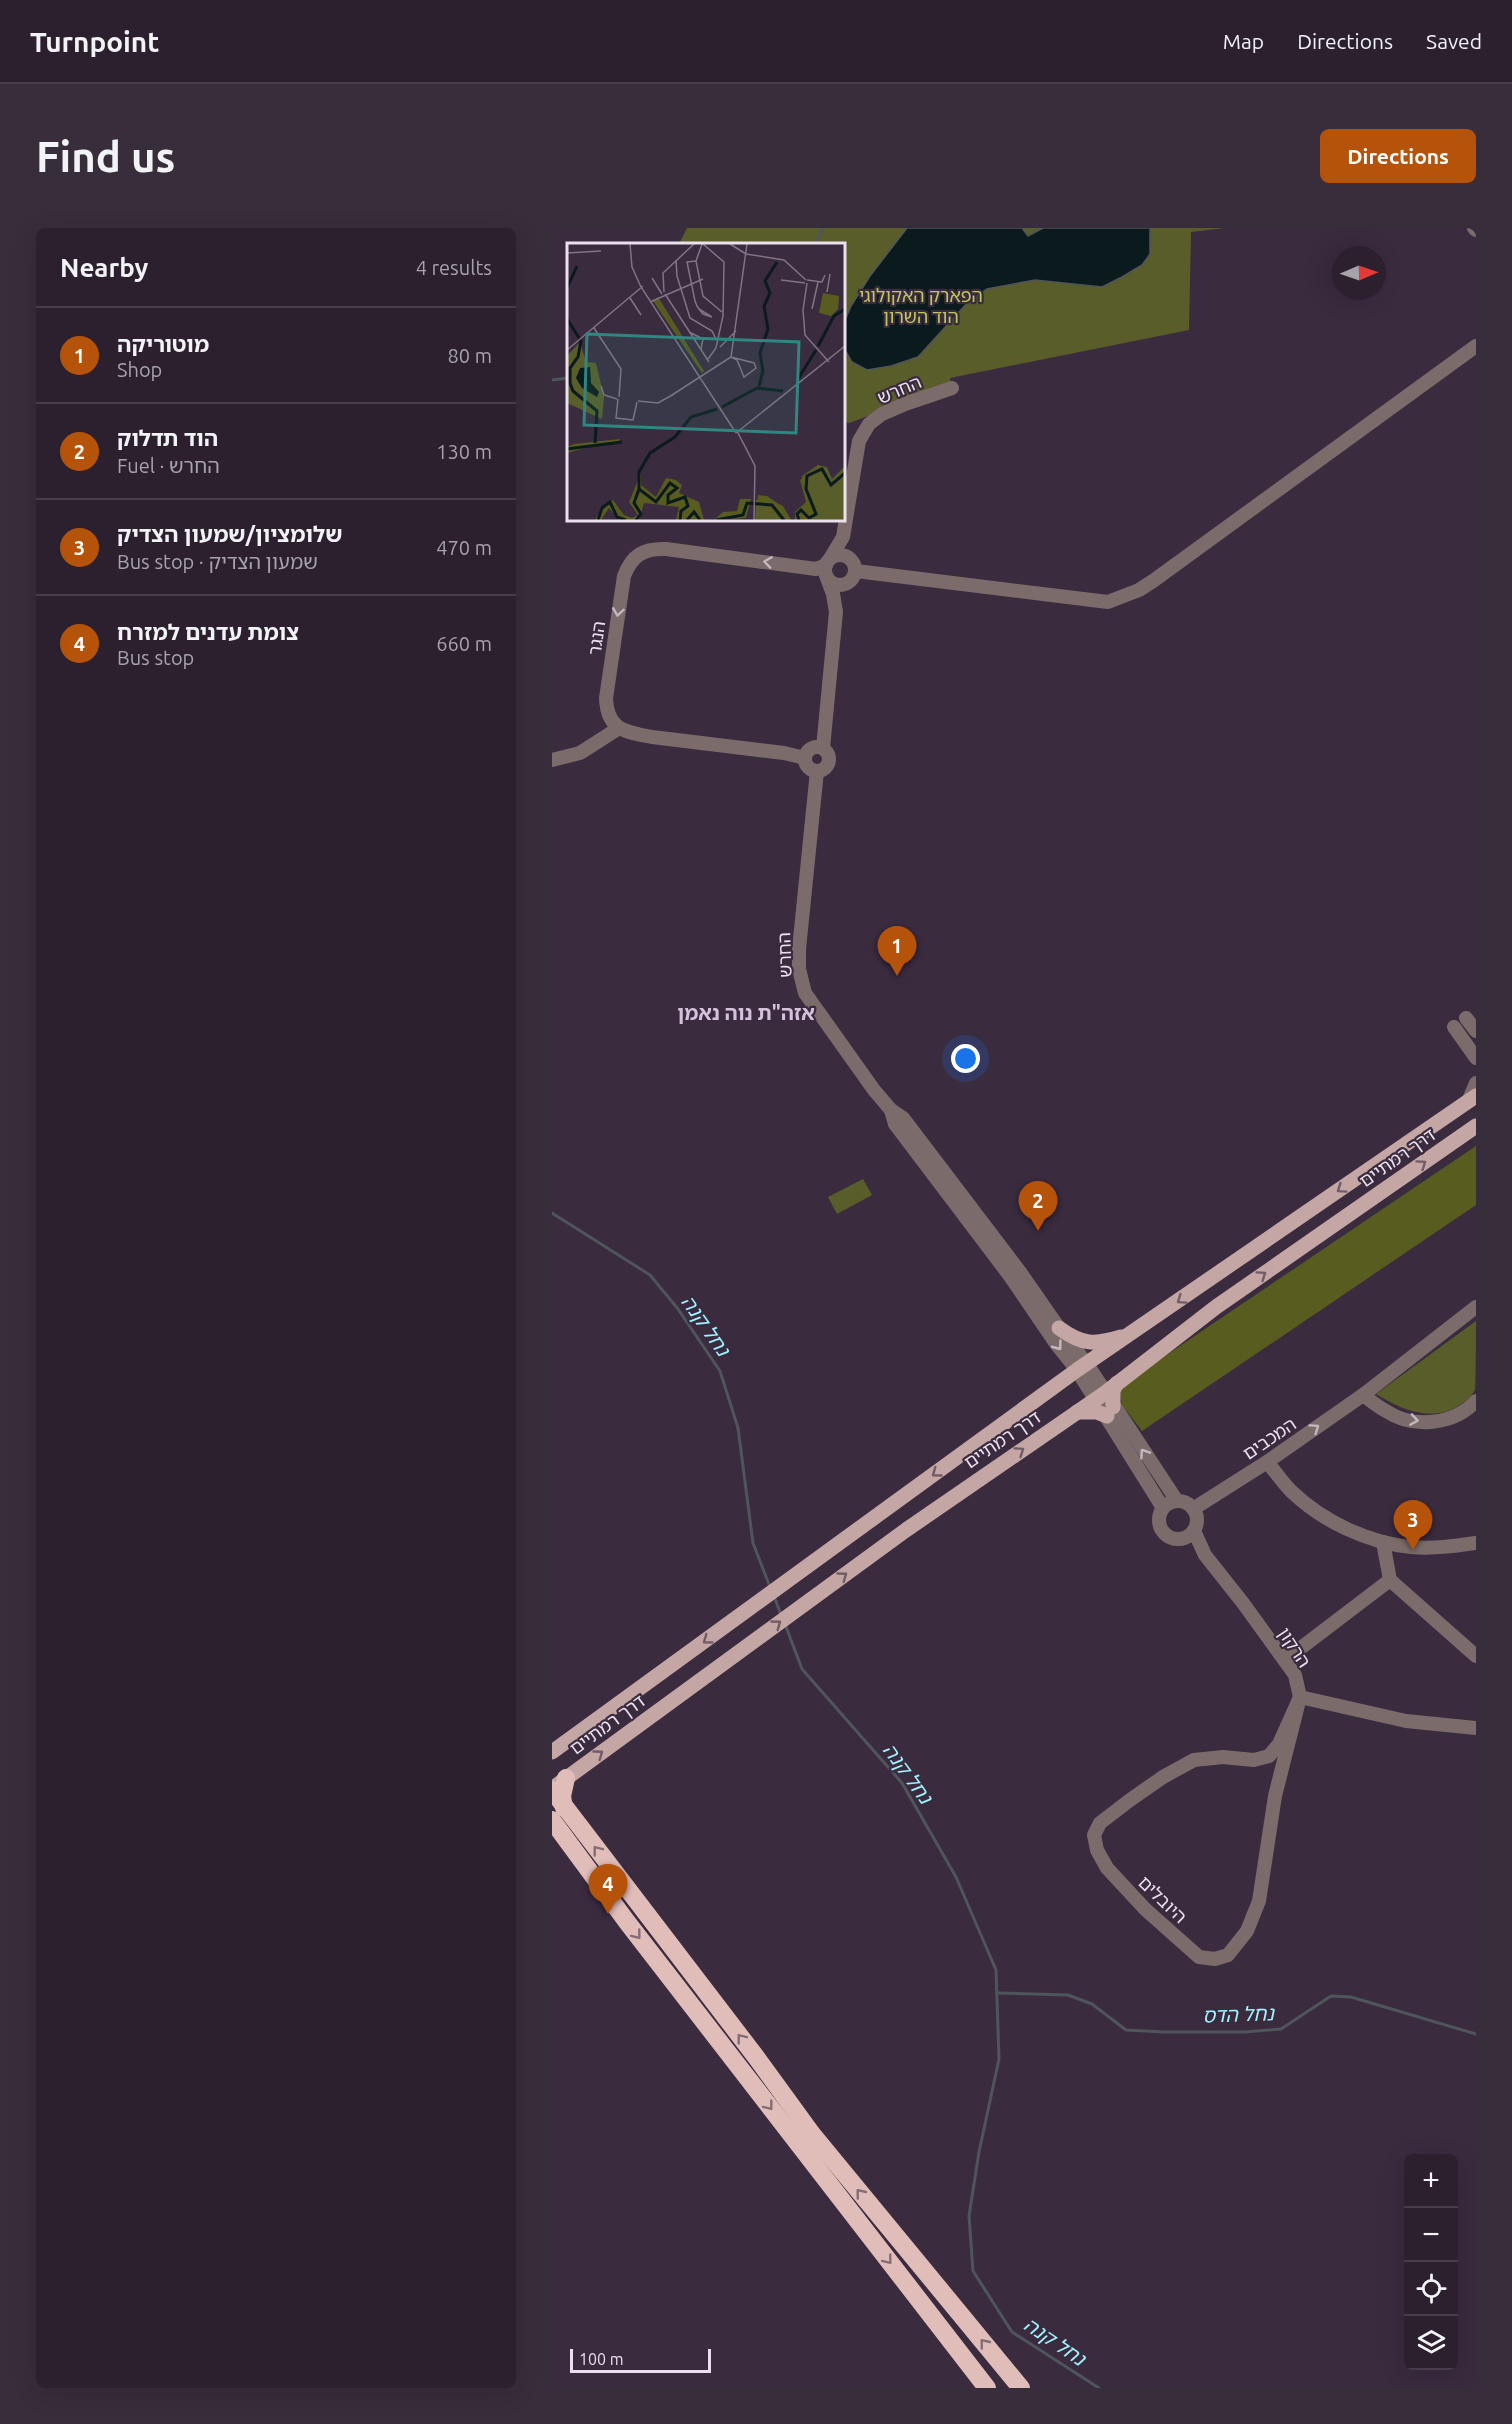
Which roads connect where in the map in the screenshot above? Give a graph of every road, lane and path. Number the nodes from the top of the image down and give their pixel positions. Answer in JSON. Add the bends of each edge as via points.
{"nodes":[{"id":1,"x":1476,"y":346,"type":"edge"},
{"id":2,"x":952,"y":388,"type":"dead end"},
{"id":3,"x":843,"y":537,"type":"junction"},
{"id":4,"x":850,"y":557,"type":"junction"},
{"id":5,"x":828,"y":567,"type":"junction"},
{"id":6,"x":854,"y":576,"type":"junction"},
{"id":7,"x":836,"y":612,"type":"junction"},
{"id":8,"x":619,"y":728,"type":"junction"},
{"id":9,"x":823,"y":748,"type":"junction"},
{"id":10,"x":805,"y":758,"type":"junction"},
{"id":11,"x":552,"y":760,"type":"edge"},
{"id":12,"x":817,"y":771,"type":"junction"},
{"id":13,"x":1466,"y":1018,"type":"dead end"},
{"id":14,"x":1454,"y":1027,"type":"dead end"},
{"id":15,"x":1476,"y":1031,"type":"edge"},
{"id":16,"x":1476,"y":1058,"type":"edge"},
{"id":17,"x":1476,"y":1083,"type":"edge"},
{"id":18,"x":1472,"y":1099,"type":"edge"},
{"id":19,"x":891,"y":1110,"type":"junction"},
{"id":20,"x":1476,"y":1126,"type":"edge"},
{"id":21,"x":1476,"y":1307,"type":"edge"},
{"id":22,"x":1059,"y":1328,"type":"junction"},
{"id":23,"x":1133,"y":1334,"type":"junction"},
{"id":24,"x":1082,"y":1367,"type":"junction"},
{"id":25,"x":1118,"y":1383,"type":"junction"},
{"id":26,"x":1363,"y":1395,"type":"junction"},
{"id":27,"x":1101,"y":1396,"type":"junction"},
{"id":28,"x":1476,"y":1401,"type":"edge"},
{"id":29,"x":1077,"y":1412,"type":"junction"},
{"id":30,"x":1110,"y":1412,"type":"junction"},
{"id":31,"x":1267,"y":1462,"type":"junction"},
{"id":32,"x":1177,"y":1501,"type":"junction"},
{"id":33,"x":1163,"y":1508,"type":"junction"},
{"id":34,"x":1193,"y":1509,"type":"junction"},
{"id":35,"x":1189,"y":1535,"type":"junction"},
{"id":36,"x":1383,"y":1542,"type":"junction"},
{"id":37,"x":1476,"y":1543,"type":"edge"},
{"id":38,"x":1389,"y":1580,"type":"junction"},
{"id":39,"x":1476,"y":1656,"type":"edge"},
{"id":40,"x":1285,"y":1660,"type":"junction"},
{"id":41,"x":1300,"y":1697,"type":"junction"},
{"id":42,"x":1476,"y":1728,"type":"edge"},
{"id":43,"x":552,"y":1752,"type":"edge"},
{"id":44,"x":557,"y":1786,"type":"edge"},
{"id":45,"x":558,"y":1814,"type":"edge"},
{"id":46,"x":552,"y":1829,"type":"edge"},
{"id":47,"x":567,"y":1840,"type":"junction"},
{"id":48,"x":987,"y":2388,"type":"edge"},
{"id":49,"x":1022,"y":2388,"type":"edge"}],
"edges":[{"from":1,"to":6,"type":"street","via":[[1153,581],[1108,602]]},
{"from":2,"to":3,"type":"street","name":"החרש","via":[[905,404],[869,424],[859,441]]},
{"from":3,"to":4,"type":"street","name":"החרש"},
{"from":3,"to":5,"type":"street","name":"החרש"},
{"from":4,"to":5,"type":"street","via":[[840,554]]},
{"from":4,"to":6,"type":"street","via":[[854,561]]},
{"from":5,"to":6,"type":"street","via":[[836,585],[847,584]]},
{"from":5,"to":7,"type":"street"},
{"from":5,"to":8,"type":"street","name":"הנגר","one_way":true,"via":[[816,569],[666,549],[636,555],[624,576],[606,698],[608,715]]},
{"from":6,"to":7,"type":"street"},
{"from":7,"to":9,"type":"street"},
{"from":8,"to":10,"type":"street","via":[[651,737]]},
{"from":8,"to":11,"type":"street","via":[[580,753]]},
{"from":9,"to":10,"type":"street","via":[[813,747]]},
{"from":9,"to":12,"type":"street","via":[[829,762]]},
{"from":10,"to":12,"type":"street","via":[[809,767]]},
{"from":12,"to":19,"type":"street","name":"החרש","via":[[800,935],[801,978],[809,999]]},
{"from":13,"to":15,"type":"street"},
{"from":14,"to":16,"type":"street"},
{"from":17,"to":18,"type":"street"},
{"from":18,"to":23,"type":"main road","name":"דרך רמתיים","one_way":true},
{"from":19,"to":22,"type":"street","name":"החרש","via":[[910,1127]]},
{"from":19,"to":24,"type":"street","name":"החרש","one_way":true,"via":[[895,1124],[1057,1345]]},
{"from":25,"to":20,"type":"main road","name":"דרך רמתיים","one_way":true,"via":[[1216,1308]]},
{"from":21,"to":26,"type":"street","name":"המכבים"},
{"from":22,"to":23,"type":"main road","via":[[1078,1341],[1088,1342]]},
{"from":22,"to":24,"type":"street","name":"החרש"},
{"from":23,"to":24,"type":"main road","name":"דרך רמתיים"},
{"from":24,"to":27,"type":"street"},
{"from":24,"to":43,"type":"main road","name":"דרך רמתיים","one_way":true},
{"from":25,"to":27,"type":"main road","name":"דרך רמתיים"},
{"from":25,"to":30,"type":"main road"},
{"from":26,"to":28,"type":"street","one_way":true,"via":[[1387,1413],[1424,1422],[1456,1416]]},
{"from":31,"to":26,"type":"street","name":"המכבים","one_way":true},
{"from":27,"to":29,"type":"main road","name":"דרך רמתיים"},
{"from":27,"to":30,"type":"street"},
{"from":29,"to":30,"type":"main road"},
{"from":44,"to":29,"type":"main road","name":"דרך רמתיים","one_way":true,"via":[[906,1530]]},
{"from":32,"to":30,"type":"street","one_way":true},
{"from":30,"to":33,"type":"street"},
{"from":31,"to":34,"type":"street","name":"המכבים"},
{"from":31,"to":36,"type":"street","via":[[1291,1491],[1322,1514],[1340,1526]]},
{"from":32,"to":33,"type":"street"},
{"from":32,"to":34,"type":"street"},
{"from":33,"to":35,"type":"street","via":[[1159,1520],[1162,1532],[1172,1539]]},
{"from":34,"to":35,"type":"street","via":[[1197,1517]]},
{"from":35,"to":40,"type":"street","name":"הרקון"},
{"from":36,"to":37,"type":"street","via":[[1412,1547]]},
{"from":36,"to":38,"type":"street"},
{"from":38,"to":39,"type":"street"},
{"from":38,"to":40,"type":"street"},
{"from":40,"to":41,"type":"street","name":"הרקון","via":[[1295,1675]]},
{"from":41,"to":41,"type":"street","name":"היובלים","via":[[1279,1744],[1269,1756],[1254,1760],[1194,1760],[1130,1800],[1100,1823],[1094,1835],[1107,1868],[1145,1909],[1199,1957],[1215,1959],[1228,1955],[1247,1931],[1259,1901],[1275,1796]]},
{"from":41,"to":42,"type":"street","name":"הרקון","via":[[1406,1721]]},
{"from":44,"to":45,"type":"highway","via":[[562,1796]]},
{"from":45,"to":47,"type":"highway"},
{"from":49,"to":45,"type":"highway","one_way":true,"via":[[812,2134],[756,2057]]},
{"from":46,"to":47,"type":"highway"},
{"from":47,"to":48,"type":"highway","one_way":true}]}
